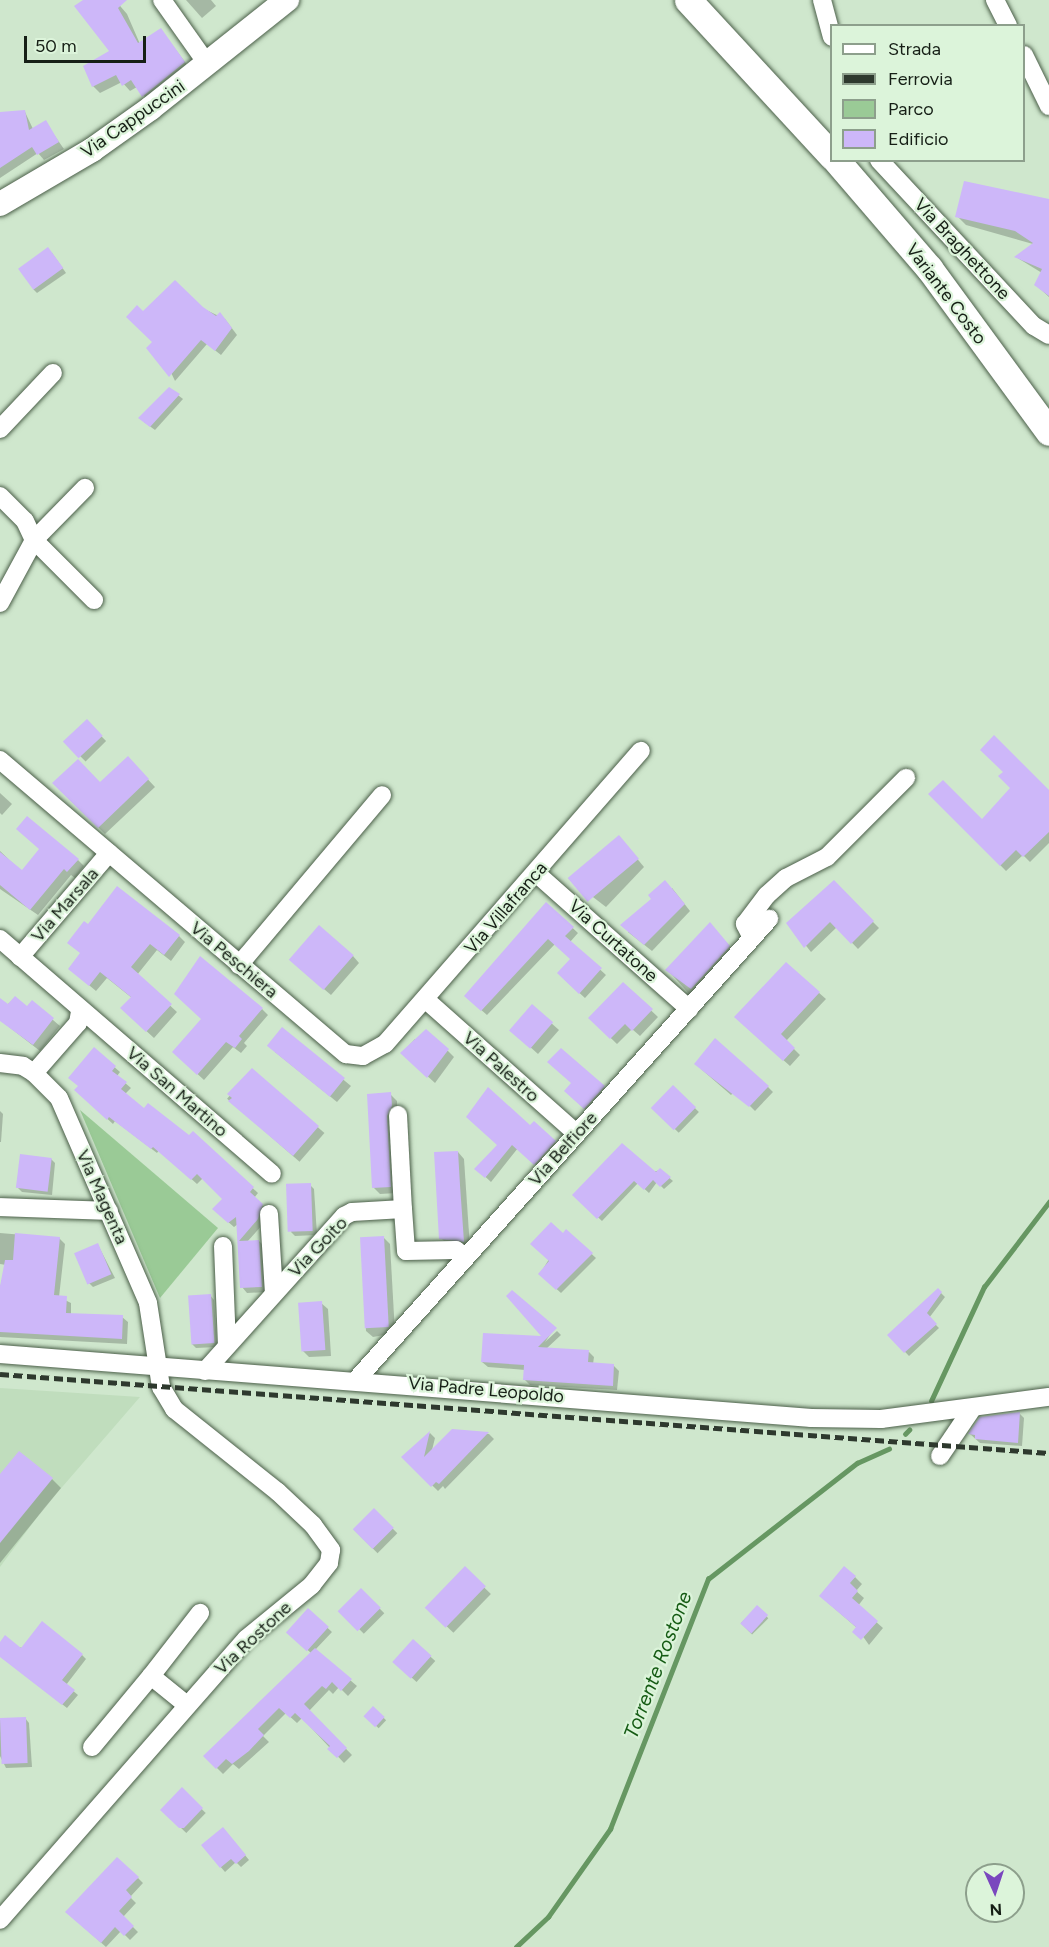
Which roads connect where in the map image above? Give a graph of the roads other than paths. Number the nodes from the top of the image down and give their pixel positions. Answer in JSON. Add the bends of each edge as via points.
{"nodes":[{"id":1,"x":162,"y":0,"type":"edge"},
{"id":2,"x":287,"y":0,"type":"edge"},
{"id":3,"x":688,"y":0,"type":"edge"},
{"id":4,"x":822,"y":0,"type":"edge"},
{"id":5,"x":995,"y":0,"type":"edge"},
{"id":6,"x":1007,"y":24,"type":"edge"},
{"id":7,"x":830,"y":33,"type":"edge"},
{"id":8,"x":1025,"y":60,"type":"edge"},
{"id":9,"x":208,"y":65,"type":"junction"},
{"id":10,"x":1049,"y":106,"type":"edge"},
{"id":11,"x":830,"y":155,"type":"edge"},
{"id":12,"x":838,"y":162,"type":"edge"},
{"id":13,"x":881,"y":162,"type":"edge"},
{"id":14,"x":0,"y":204,"type":"edge"},
{"id":15,"x":1049,"y":335,"type":"edge"},
{"id":16,"x":53,"y":373,"type":"dead end"},
{"id":17,"x":0,"y":429,"type":"edge"},
{"id":18,"x":1049,"y":432,"type":"edge"},
{"id":19,"x":86,"y":488,"type":"dead end"},
{"id":20,"x":0,"y":496,"type":"edge"},
{"id":21,"x":34,"y":540,"type":"junction"},
{"id":22,"x":94,"y":600,"type":"dead end"},
{"id":23,"x":0,"y":603,"type":"edge"},
{"id":24,"x":641,"y":751,"type":"dead end"},
{"id":25,"x":0,"y":760,"type":"edge"},
{"id":26,"x":906,"y":778,"type":"dead end"},
{"id":27,"x":382,"y":795,"type":"dead end"},
{"id":28,"x":109,"y":853,"type":"junction"},
{"id":29,"x":536,"y":873,"type":"junction"},
{"id":30,"x":769,"y":919,"type":"dead end"},
{"id":31,"x":752,"y":938,"type":"junction"},
{"id":32,"x":0,"y":939,"type":"edge"},
{"id":33,"x":20,"y":957,"type":"junction"},
{"id":34,"x":239,"y":964,"type":"junction"},
{"id":35,"x":425,"y":999,"type":"junction"},
{"id":36,"x":689,"y":1009,"type":"junction"},
{"id":37,"x":80,"y":1012,"type":"junction"},
{"id":38,"x":363,"y":1056,"type":"joint"},
{"id":39,"x":0,"y":1063,"type":"edge"},
{"id":40,"x":34,"y":1072,"type":"junction"},
{"id":41,"x":398,"y":1115,"type":"dead end"},
{"id":42,"x":577,"y":1134,"type":"junction"},
{"id":43,"x":272,"y":1174,"type":"dead end"},
{"id":44,"x":0,"y":1207,"type":"edge"},
{"id":45,"x":403,"y":1209,"type":"junction"},
{"id":46,"x":109,"y":1211,"type":"junction"},
{"id":47,"x":269,"y":1214,"type":"dead end"},
{"id":48,"x":223,"y":1246,"type":"dead end"},
{"id":49,"x":465,"y":1257,"type":"junction"},
{"id":50,"x":274,"y":1293,"type":"junction"},
{"id":51,"x":227,"y":1346,"type":"junction"},
{"id":52,"x":0,"y":1354,"type":"edge"},
{"id":53,"x":157,"y":1367,"type":"junction"},
{"id":54,"x":205,"y":1371,"type":"junction"},
{"id":55,"x":357,"y":1379,"type":"junction"},
{"id":56,"x":1049,"y":1397,"type":"edge"},
{"id":57,"x":972,"y":1409,"type":"junction"},
{"id":58,"x":940,"y":1456,"type":"dead end"},
{"id":59,"x":200,"y":1613,"type":"dead end"},
{"id":60,"x":150,"y":1676,"type":"junction"},
{"id":61,"x":187,"y":1706,"type":"junction"},
{"id":62,"x":92,"y":1747,"type":"dead end"},
{"id":63,"x":0,"y":1920,"type":"edge"}],
"edges":[{"from":1,"to":9,"type":"street"},
{"from":2,"to":9,"type":"main road","name":"Via Cappuccini"},
{"from":3,"to":11,"type":"highway"},
{"from":4,"to":7,"type":"street"},
{"from":5,"to":6,"type":"street"},
{"from":8,"to":10,"type":"street"},
{"from":9,"to":14,"type":"main road","name":"Via Cappuccini","via":[[92,150]]},
{"from":12,"to":18,"type":"highway","name":"Variante Costo","via":[[929,268]]},
{"from":13,"to":15,"type":"street","name":"Via Braghettone","via":[[1034,326]]},
{"from":16,"to":17,"type":"street"},
{"from":19,"to":21,"type":"street"},
{"from":20,"to":21,"type":"street","via":[[26,521]]},
{"from":21,"to":22,"type":"street"},
{"from":21,"to":23,"type":"street"},
{"from":24,"to":29,"type":"street","name":"Via Villafranca"},
{"from":25,"to":28,"type":"street","name":"Via Peschiera"},
{"from":26,"to":31,"type":"street","via":[[827,857],[786,878],[767,895],[745,924]]},
{"from":27,"to":34,"type":"street"},
{"from":28,"to":33,"type":"street","name":"Via Marsala"},
{"from":28,"to":34,"type":"street","name":"Via Peschiera"},
{"from":29,"to":35,"type":"street","name":"Via Villafranca"},
{"from":29,"to":36,"type":"street","name":"Via Curtatone"},
{"from":30,"to":31,"type":"street","name":"Via Belfiore"},
{"from":31,"to":36,"type":"street","name":"Via Belfiore"},
{"from":32,"to":33,"type":"street","name":"Via San Martino"},
{"from":33,"to":37,"type":"street","name":"Via San Martino","via":[[74,1002]]},
{"from":34,"to":38,"type":"street","name":"Via Peschiera","via":[[346,1054]]},
{"from":35,"to":38,"type":"street","name":"Via Villafranca","via":[[386,1044]]},
{"from":35,"to":42,"type":"street","name":"Via Palestro"},
{"from":36,"to":42,"type":"street","name":"Via Belfiore"},
{"from":37,"to":40,"type":"street","via":[[78,1023]]},
{"from":37,"to":43,"type":"street","name":"Via San Martino","via":[[91,1017]]},
{"from":39,"to":40,"type":"street"},
{"from":40,"to":46,"type":"street","name":"Via Magenta","via":[[59,1098]]},
{"from":41,"to":45,"type":"street"},
{"from":42,"to":49,"type":"street","name":"Via Belfiore"},
{"from":44,"to":46,"type":"street"},
{"from":45,"to":49,"type":"street","via":[[406,1251],[456,1250]]},
{"from":45,"to":50,"type":"street","name":"Via Goito","via":[[344,1216]]},
{"from":46,"to":53,"type":"street","name":"Via Magenta","via":[[148,1303]]},
{"from":47,"to":50,"type":"street","name":"Via Goito"},
{"from":48,"to":51,"type":"street"},
{"from":49,"to":55,"type":"street","name":"Via Belfiore"},
{"from":50,"to":51,"type":"street","name":"Via Goito"},
{"from":51,"to":54,"type":"street","name":"Via Goito"},
{"from":52,"to":53,"type":"street","name":"Via Padre Leopoldo"},
{"from":53,"to":54,"type":"street","name":"Via Padre Leopoldo"},
{"from":53,"to":61,"type":"street","name":"Via Rostone","via":[[161,1387],[174,1409],[278,1492],[313,1525],[331,1550],[329,1563],[312,1585],[246,1639]]},
{"from":54,"to":55,"type":"street","name":"Via Padre Leopoldo"},
{"from":55,"to":57,"type":"street","name":"Via Padre Leopoldo","via":[[811,1418],[881,1419]]},
{"from":56,"to":57,"type":"street","name":"Via Padre Leopoldo"},
{"from":57,"to":58,"type":"street"},
{"from":59,"to":60,"type":"street"},
{"from":60,"to":61,"type":"street"},
{"from":60,"to":62,"type":"street"},
{"from":61,"to":63,"type":"street","name":"Via Rostone"}]}
